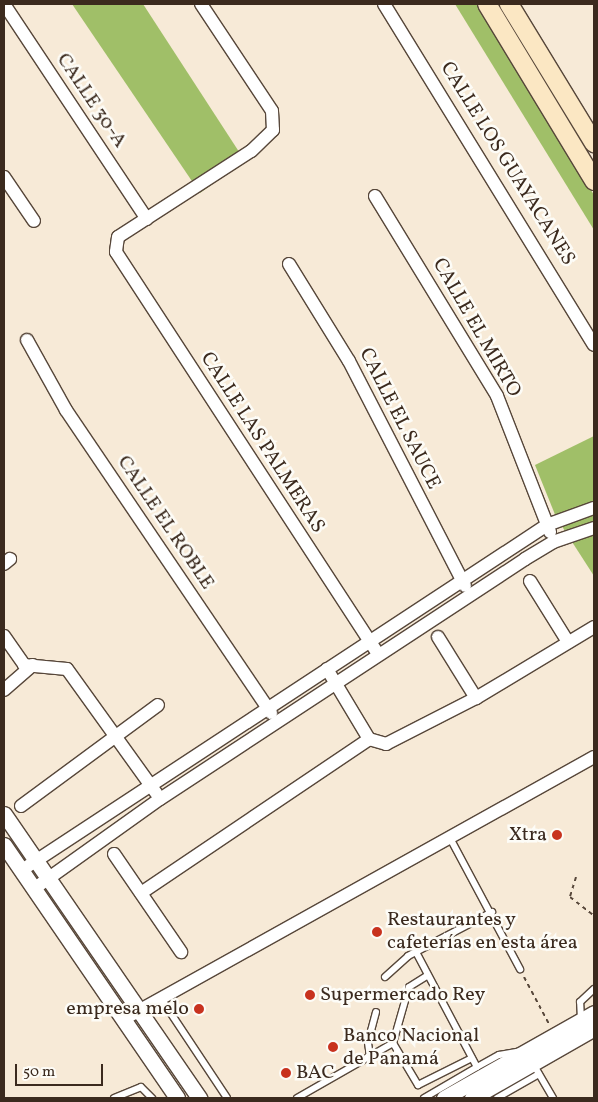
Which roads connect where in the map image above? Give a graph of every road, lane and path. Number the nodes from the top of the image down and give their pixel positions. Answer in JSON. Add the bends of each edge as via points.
{"nodes":[{"id":1,"x":4,"y":4,"type":"edge"},
{"id":2,"x":201,"y":4,"type":"edge"},
{"id":3,"x":384,"y":4,"type":"edge"},
{"id":4,"x":487,"y":4,"type":"edge"},
{"id":5,"x":509,"y":4,"type":"edge"},
{"id":6,"x":594,"y":142,"type":"edge"},
{"id":7,"x":4,"y":177,"type":"edge"},
{"id":8,"x":594,"y":181,"type":"edge"},
{"id":9,"x":375,"y":196,"type":"dead end"},
{"id":10,"x":147,"y":219,"type":"junction"},
{"id":11,"x":34,"y":221,"type":"dead end"},
{"id":12,"x":289,"y":264,"type":"dead end"},
{"id":13,"x":27,"y":340,"type":"dead end"},
{"id":14,"x":594,"y":345,"type":"edge"},
{"id":15,"x":594,"y":508,"type":"edge"},
{"id":16,"x":547,"y":525,"type":"junction"},
{"id":17,"x":594,"y":528,"type":"edge"},
{"id":18,"x":554,"y":542,"type":"junction"},
{"id":19,"x":462,"y":579,"type":"junction"},
{"id":20,"x":530,"y":581,"type":"dead end"},
{"id":21,"x":470,"y":594,"type":"junction"},
{"id":22,"x":594,"y":627,"type":"edge"},
{"id":23,"x":4,"y":636,"type":"edge"},
{"id":24,"x":438,"y":637,"type":"dead end"},
{"id":25,"x":369,"y":640,"type":"junction"},
{"id":26,"x":568,"y":642,"type":"junction"},
{"id":27,"x":378,"y":654,"type":"junction"},
{"id":28,"x":33,"y":665,"type":"junction"},
{"id":29,"x":327,"y":669,"type":"junction"},
{"id":30,"x":337,"y":685,"type":"junction"},
{"id":31,"x":4,"y":690,"type":"edge"},
{"id":32,"x":476,"y":698,"type":"junction"},
{"id":33,"x":158,"y":705,"type":"dead end"},
{"id":34,"x":267,"y":708,"type":"junction"},
{"id":35,"x":278,"y":723,"type":"junction"},
{"id":36,"x":114,"y":735,"type":"junction"},
{"id":37,"x":369,"y":739,"type":"junction"},
{"id":38,"x":594,"y":757,"type":"edge"},
{"id":39,"x":152,"y":787,"type":"junction"},
{"id":40,"x":160,"y":799,"type":"junction"},
{"id":41,"x":22,"y":806,"type":"dead end"},
{"id":42,"x":4,"y":814,"type":"edge"},
{"id":43,"x":450,"y":838,"type":"junction"},
{"id":44,"x":4,"y":845,"type":"edge"},
{"id":45,"x":114,"y":854,"type":"dead end"},
{"id":46,"x":37,"y":860,"type":"junction"},
{"id":47,"x":22,"y":870,"type":"junction"},
{"id":48,"x":576,"y":877,"type":"dead end"},
{"id":49,"x":50,"y":878,"type":"junction"},
{"id":50,"x":35,"y":888,"type":"junction"},
{"id":51,"x":141,"y":893,"type":"junction"},
{"id":52,"x":492,"y":912,"type":"junction"},
{"id":53,"x":594,"y":916,"type":"edge"},
{"id":54,"x":181,"y":952,"type":"dead end"},
{"id":55,"x":416,"y":952,"type":"junction"},
{"id":56,"x":520,"y":969,"type":"joint"},
{"id":57,"x":428,"y":975,"type":"junction"},
{"id":58,"x":385,"y":977,"type":"dead end"},
{"id":59,"x":594,"y":989,"type":"edge"},
{"id":60,"x":159,"y":997,"type":"junction"},
{"id":61,"x":138,"y":1010,"type":"junction"},
{"id":62,"x":376,"y":1012,"type":"dead end"},
{"id":63,"x":124,"y":1019,"type":"junction"},
{"id":64,"x":590,"y":1020,"type":"edge"},
{"id":65,"x":555,"y":1035,"type":"junction"},
{"id":66,"x":393,"y":1044,"type":"junction"},
{"id":67,"x":370,"y":1057,"type":"junction"},
{"id":68,"x":472,"y":1058,"type":"junction"},
{"id":69,"x":532,"y":1063,"type":"junction"},
{"id":70,"x":476,"y":1068,"type":"junction"},
{"id":71,"x":510,"y":1090,"type":"junction"},
{"id":72,"x":114,"y":1098,"type":"edge"},
{"id":73,"x":152,"y":1098,"type":"edge"},
{"id":74,"x":177,"y":1098,"type":"edge"},
{"id":75,"x":199,"y":1098,"type":"edge"},
{"id":76,"x":227,"y":1098,"type":"edge"},
{"id":77,"x":297,"y":1098,"type":"edge"},
{"id":78,"x":424,"y":1098,"type":"edge"},
{"id":79,"x":444,"y":1098,"type":"edge"},
{"id":80,"x":472,"y":1098,"type":"edge"},
{"id":81,"x":497,"y":1098,"type":"edge"},
{"id":82,"x":515,"y":1098,"type":"edge"},
{"id":83,"x":553,"y":1098,"type":"edge"}],
"edges":[{"from":1,"to":10,"type":"street","name":"CALLE 30-A"},
{"from":2,"to":10,"type":"street","via":[[272,111],[273,130],[251,150]]},
{"from":3,"to":14,"type":"street","name":"CALLE LOS GUAYACANES"},
{"from":4,"to":8,"type":"main road"},
{"from":5,"to":6,"type":"main road"},
{"from":7,"to":11,"type":"street"},
{"from":9,"to":16,"type":"street","name":"CALLE EL MIRTO","via":[[497,396]]},
{"from":10,"to":25,"type":"street","name":"CALLE LAS PALMERAS","via":[[118,237],[116,252]]},
{"from":12,"to":19,"type":"street","name":"CALLE EL SAUCE","via":[[349,361]]},
{"from":13,"to":34,"type":"street","name":"CALLE EL ROBLE","via":[[66,410]]},
{"from":15,"to":16,"type":"street"},
{"from":16,"to":18,"type":"street","name":"CALLE EL MIRTO"},
{"from":16,"to":19,"type":"street"},
{"from":17,"to":18,"type":"street"},
{"from":18,"to":21,"type":"street"},
{"from":19,"to":21,"type":"street","name":"CALLE EL SAUCE"},
{"from":19,"to":25,"type":"street"},
{"from":20,"to":26,"type":"street"},
{"from":21,"to":27,"type":"street"},
{"from":22,"to":26,"type":"street"},
{"from":23,"to":28,"type":"street","via":[[24,665]]},
{"from":24,"to":32,"type":"street"},
{"from":25,"to":27,"type":"street","name":"CALLE LAS PALMERAS"},
{"from":25,"to":29,"type":"street"},
{"from":26,"to":32,"type":"street"},
{"from":27,"to":30,"type":"street"},
{"from":28,"to":31,"type":"street"},
{"from":28,"to":36,"type":"street","via":[[67,669]]},
{"from":29,"to":30,"type":"street"},
{"from":29,"to":34,"type":"street"},
{"from":30,"to":35,"type":"street"},
{"from":30,"to":37,"type":"street"},
{"from":32,"to":37,"type":"street","via":[[386,744]]},
{"from":33,"to":36,"type":"street"},
{"from":34,"to":35,"type":"street","name":"CALLE EL ROBLE"},
{"from":34,"to":39,"type":"street"},
{"from":35,"to":40,"type":"street"},
{"from":36,"to":39,"type":"street"},
{"from":36,"to":41,"type":"street"},
{"from":37,"to":51,"type":"street"},
{"from":38,"to":43,"type":"street"},
{"from":39,"to":40,"type":"street"},
{"from":39,"to":46,"type":"street"},
{"from":40,"to":49,"type":"street"},
{"from":42,"to":46,"type":"street"},
{"from":43,"to":52,"type":"lane"},
{"from":43,"to":60,"type":"street"},
{"from":44,"to":47,"type":"street"},
{"from":45,"to":51,"type":"street"},
{"from":46,"to":47,"type":"street"},
{"from":46,"to":49,"type":"street"},
{"from":47,"to":50,"type":"street"},
{"from":48,"to":53,"type":"path","via":[[570,897]]},
{"from":49,"to":50,"type":"street"},
{"from":49,"to":61,"type":"street"},
{"from":50,"to":63,"type":"street"},
{"from":51,"to":54,"type":"street"},
{"from":52,"to":55,"type":"lane"},
{"from":52,"to":56,"type":"lane"},
{"from":55,"to":57,"type":"lane"},
{"from":55,"to":58,"type":"lane"},
{"from":56,"to":65,"type":"path"},
{"from":57,"to":66,"type":"lane","via":[[409,987]]},
{"from":57,"to":68,"type":"lane"},
{"from":59,"to":64,"type":"lane","via":[[580,1002]]},
{"from":60,"to":61,"type":"street"},
{"from":60,"to":76,"type":"lane"},
{"from":61,"to":63,"type":"street"},
{"from":61,"to":75,"type":"street"},
{"from":62,"to":67,"type":"lane","via":[[368,1042]]},
{"from":63,"to":74,"type":"street"},
{"from":64,"to":65,"type":"street"},
{"from":64,"to":69,"type":"street"},
{"from":65,"to":69,"type":"street"},
{"from":66,"to":67,"type":"lane"},
{"from":66,"to":68,"type":"lane","via":[[418,1085]]},
{"from":67,"to":77,"type":"lane"},
{"from":68,"to":70,"type":"lane"},
{"from":69,"to":70,"type":"lane","via":[[511,1050]]},
{"from":69,"to":71,"type":"lane"},
{"from":69,"to":79,"type":"street"},
{"from":69,"to":80,"type":"street"},
{"from":69,"to":83,"type":"lane"},
{"from":70,"to":78,"type":"lane"},
{"from":71,"to":81,"type":"lane"},
{"from":71,"to":82,"type":"lane"},
{"from":72,"to":73,"type":"lane","via":[[141,1086]]}]}
